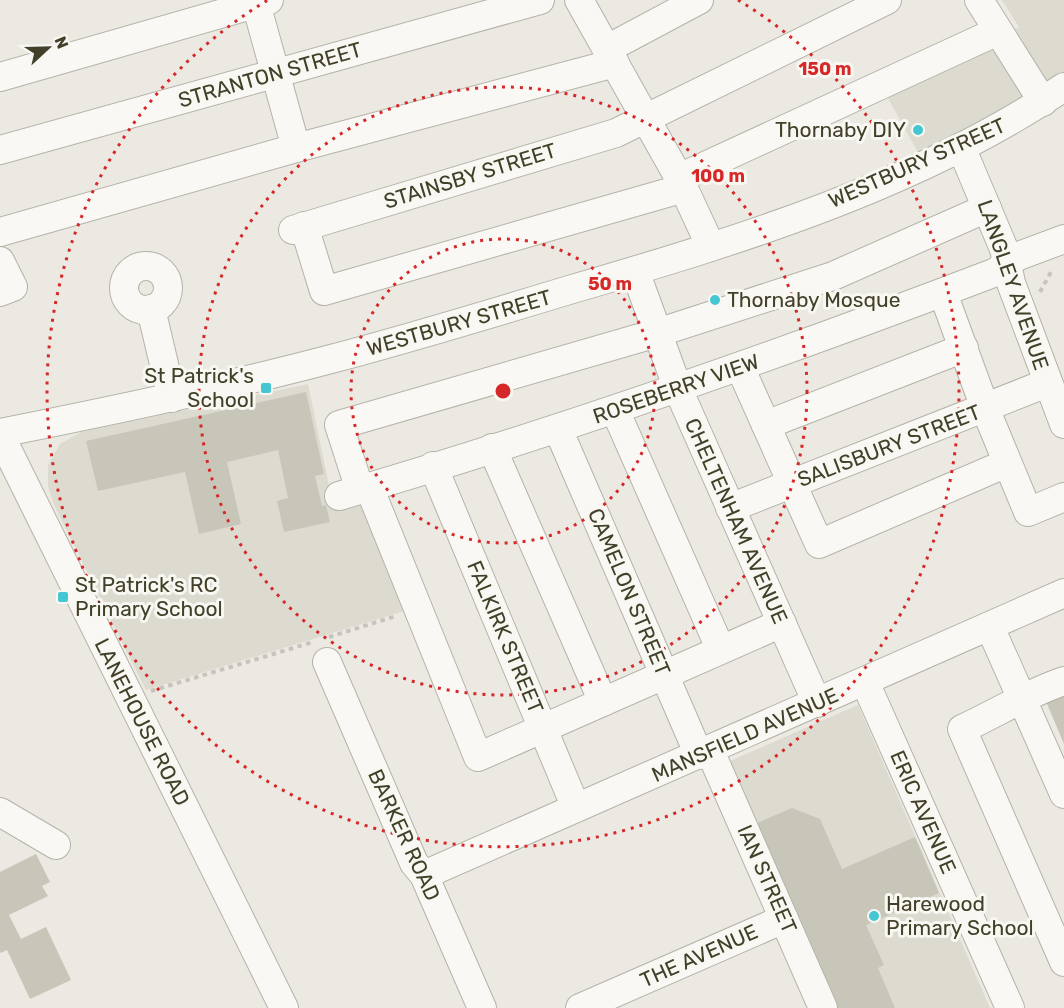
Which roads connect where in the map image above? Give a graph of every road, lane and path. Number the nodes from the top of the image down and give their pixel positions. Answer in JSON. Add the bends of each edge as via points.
{"nodes":[{"id":1,"x":540,"y":0,"type":"edge"},
{"id":2,"x":579,"y":0,"type":"edge"},
{"id":3,"x":699,"y":0,"type":"edge"},
{"id":4,"x":886,"y":0,"type":"edge"},
{"id":5,"x":979,"y":0,"type":"edge"},
{"id":6,"x":260,"y":1,"type":"edge"},
{"id":7,"x":998,"y":31,"type":"junction"},
{"id":8,"x":611,"y":56,"type":"junction"},
{"id":9,"x":276,"y":74,"type":"junction"},
{"id":10,"x":0,"y":77,"type":"edge"},
{"id":11,"x":1054,"y":95,"type":"edge"},
{"id":12,"x":645,"y":118,"type":"junction"},
{"id":13,"x":961,"y":147,"type":"junction"},
{"id":14,"x":296,"y":148,"type":"junction"},
{"id":15,"x":0,"y":150,"type":"edge"},
{"id":16,"x":682,"y":183,"type":"junction"},
{"id":17,"x":987,"y":208,"type":"junction"},
{"id":18,"x":0,"y":232,"type":"edge"},
{"id":19,"x":1064,"y":238,"type":"edge"},
{"id":20,"x":711,"y":247,"type":"junction"},
{"id":21,"x":0,"y":261,"type":"edge"},
{"id":22,"x":1006,"y":264,"type":"junction"},
{"id":23,"x":1053,"y":269,"type":"dead end"},
{"id":24,"x":635,"y":271,"type":"junction"},
{"id":25,"x":0,"y":292,"type":"edge"},
{"id":26,"x":943,"y":293,"type":"junction"},
{"id":27,"x":151,"y":309,"type":"dead end"},
{"id":28,"x":1025,"y":319,"type":"junction"},
{"id":29,"x":657,"y":333,"type":"junction"},
{"id":30,"x":964,"y":348,"type":"junction"},
{"id":31,"x":740,"y":367,"type":"junction"},
{"id":32,"x":1047,"y":383,"type":"junction"},
{"id":33,"x":678,"y":389,"type":"junction"},
{"id":34,"x":172,"y":398,"type":"junction"},
{"id":35,"x":986,"y":408,"type":"junction"},
{"id":36,"x":615,"y":410,"type":"junction"},
{"id":37,"x":1064,"y":424,"type":"edge"},
{"id":38,"x":766,"y":425,"type":"junction"},
{"id":39,"x":558,"y":429,"type":"junction"},
{"id":40,"x":0,"y":434,"type":"edge"},
{"id":41,"x":492,"y":448,"type":"junction"},
{"id":42,"x":1007,"y":463,"type":"junction"},
{"id":43,"x":433,"y":466,"type":"junction"},
{"id":44,"x":792,"y":484,"type":"junction"},
{"id":45,"x":356,"y":491,"type":"junction"},
{"id":46,"x":1064,"y":497,"type":"edge"},
{"id":47,"x":730,"y":508,"type":"junction"},
{"id":48,"x":1064,"y":593,"type":"edge"},
{"id":49,"x":417,"y":609,"type":"junction"},
{"id":50,"x":782,"y":623,"type":"junction"},
{"id":51,"x":990,"y":627,"type":"junction"},
{"id":52,"x":720,"y":648,"type":"junction"},
{"id":53,"x":327,"y":662,"type":"dead end"},
{"id":54,"x":664,"y":675,"type":"junction"},
{"id":55,"x":1064,"y":681,"type":"edge"},
{"id":56,"x":865,"y":682,"type":"junction"},
{"id":57,"x":130,"y":697,"type":"junction"},
{"id":58,"x":1022,"y":698,"type":"junction"},
{"id":59,"x":603,"y":702,"type":"junction"},
{"id":60,"x":817,"y":703,"type":"junction"},
{"id":61,"x":544,"y":728,"type":"junction"},
{"id":62,"x":705,"y":753,"type":"junction"},
{"id":63,"x":1064,"y":794,"type":"edge"},
{"id":64,"x":576,"y":808,"type":"junction"},
{"id":65,"x":0,"y":813,"type":"edge"},
{"id":66,"x":56,"y":845,"type":"dead end"},
{"id":67,"x":424,"y":875,"type":"junction"},
{"id":68,"x":784,"y":919,"type":"junction"},
{"id":69,"x":1064,"y":962,"type":"edge"},
{"id":70,"x":284,"y":1008,"type":"edge"},
{"id":71,"x":482,"y":1008,"type":"edge"},
{"id":72,"x":580,"y":1008,"type":"edge"},
{"id":73,"x":823,"y":1008,"type":"edge"},
{"id":74,"x":1010,"y":1008,"type":"edge"}],
"edges":[{"from":1,"to":9,"type":"street","name":"STRANTON STREET"},
{"from":2,"to":8,"type":"street"},
{"from":3,"to":8,"type":"street"},
{"from":4,"to":12,"type":"street","name":"STAINSBY STREET"},
{"from":5,"to":7,"type":"street"},
{"from":6,"to":9,"type":"street"},
{"from":6,"to":10,"type":"street"},
{"from":7,"to":11,"type":"street"},
{"from":7,"to":16,"type":"street"},
{"from":8,"to":12,"type":"street"},
{"from":8,"to":14,"type":"street"},
{"from":9,"to":14,"type":"street"},
{"from":9,"to":15,"type":"street","name":"STRANTON STREET"},
{"from":11,"to":13,"type":"street","name":"WESTBURY STREET"},
{"from":12,"to":16,"type":"street"},
{"from":12,"to":16,"type":"street","name":"STAINSBY STREET","via":[[616,132],[298,228],[324,291]]},
{"from":13,"to":17,"type":"street","name":"LANGLEY AVENUE"},
{"from":13,"to":20,"type":"street","name":"WESTBURY STREET","via":[[857,194]]},
{"from":14,"to":18,"type":"street"},
{"from":16,"to":20,"type":"street"},
{"from":17,"to":22,"type":"street","name":"LANGLEY AVENUE"},
{"from":17,"to":29,"type":"street","via":[[833,276]]},
{"from":19,"to":22,"type":"street","name":"ROSEBERRY VIEW"},
{"from":20,"to":24,"type":"street","name":"WESTBURY STREET"},
{"from":21,"to":25,"type":"street","via":[[13,287]]},
{"from":22,"to":26,"type":"street","name":"ROSEBERRY VIEW","via":[[996,272]]},
{"from":22,"to":28,"type":"street","name":"LANGLEY AVENUE"},
{"from":23,"to":28,"type":"path"},
{"from":24,"to":29,"type":"street","name":"CHELTENHAM AVENUE"},
{"from":24,"to":34,"type":"street","name":"WESTBURY STREET","via":[[339,357]]},
{"from":26,"to":30,"type":"street"},
{"from":26,"to":31,"type":"street","name":"ROSEBERRY VIEW"},
{"from":27,"to":34,"type":"street"},
{"from":28,"to":32,"type":"street","name":"LANGLEY AVENUE"},
{"from":29,"to":33,"type":"street","name":"CHELTENHAM AVENUE"},
{"from":29,"to":45,"type":"street","via":[[339,425]]},
{"from":30,"to":35,"type":"street"},
{"from":30,"to":38,"type":"street"},
{"from":31,"to":33,"type":"street","name":"ROSEBERRY VIEW"},
{"from":31,"to":38,"type":"street"},
{"from":32,"to":35,"type":"street","name":"SALISBURY STREET"},
{"from":32,"to":37,"type":"street","name":"LANGLEY AVENUE"},
{"from":33,"to":36,"type":"street","name":"ROSEBERRY VIEW"},
{"from":33,"to":47,"type":"street","name":"CHELTENHAM AVENUE"},
{"from":34,"to":40,"type":"street","name":"WESTBURY STREET"},
{"from":35,"to":42,"type":"street"},
{"from":35,"to":44,"type":"street","name":"SALISBURY STREET"},
{"from":36,"to":39,"type":"street","name":"ROSEBERRY VIEW"},
{"from":36,"to":52,"type":"street"},
{"from":38,"to":44,"type":"street"},
{"from":39,"to":41,"type":"street","name":"ROSEBERRY VIEW"},
{"from":39,"to":54,"type":"street","name":"CAMELON STREET"},
{"from":40,"to":57,"type":"street","name":"LANEHOUSE ROAD"},
{"from":41,"to":43,"type":"street","name":"ROSEBERRY VIEW"},
{"from":41,"to":59,"type":"street"},
{"from":42,"to":44,"type":"street","via":[[819,544]]},
{"from":42,"to":46,"type":"street","via":[[1028,512]]},
{"from":43,"to":45,"type":"street","name":"ROSEBERRY VIEW"},
{"from":43,"to":61,"type":"street","name":"FALKIRK STREET"},
{"from":44,"to":47,"type":"street","name":"SALISBURY STREET"},
{"from":45,"to":49,"type":"street"},
{"from":47,"to":50,"type":"street","name":"CHELTENHAM AVENUE"},
{"from":48,"to":51,"type":"street","name":"MANSFIELD AVENUE"},
{"from":49,"to":57,"type":"path"},
{"from":49,"to":61,"type":"street","via":[[478,757]]},
{"from":50,"to":52,"type":"street"},
{"from":50,"to":60,"type":"street","name":"CHELTENHAM AVENUE"},
{"from":51,"to":56,"type":"street","name":"MANSFIELD AVENUE"},
{"from":51,"to":58,"type":"street"},
{"from":52,"to":54,"type":"street"},
{"from":53,"to":67,"type":"street","name":"BARKER ROAD","via":[[414,863]]},
{"from":54,"to":59,"type":"street"},
{"from":54,"to":62,"type":"street","name":"CAMELON STREET"},
{"from":55,"to":58,"type":"street"},
{"from":56,"to":60,"type":"street","name":"MANSFIELD AVENUE"},
{"from":56,"to":74,"type":"street","name":"ERIC AVENUE"},
{"from":57,"to":70,"type":"street","name":"LANEHOUSE ROAD"},
{"from":58,"to":63,"type":"street"},
{"from":58,"to":69,"type":"street","via":[[962,729]]},
{"from":59,"to":61,"type":"street"},
{"from":60,"to":62,"type":"street","name":"MANSFIELD AVENUE"},
{"from":61,"to":64,"type":"street","name":"FALKIRK STREET"},
{"from":62,"to":64,"type":"street","name":"MANSFIELD AVENUE"},
{"from":62,"to":68,"type":"street","name":"IAN STREET"},
{"from":64,"to":67,"type":"street","name":"MANSFIELD AVENUE"},
{"from":65,"to":66,"type":"street"},
{"from":67,"to":71,"type":"street","name":"BARKER ROAD"},
{"from":68,"to":72,"type":"street","name":"THE AVENUE"},
{"from":68,"to":73,"type":"street","name":"IAN STREET"}]}
